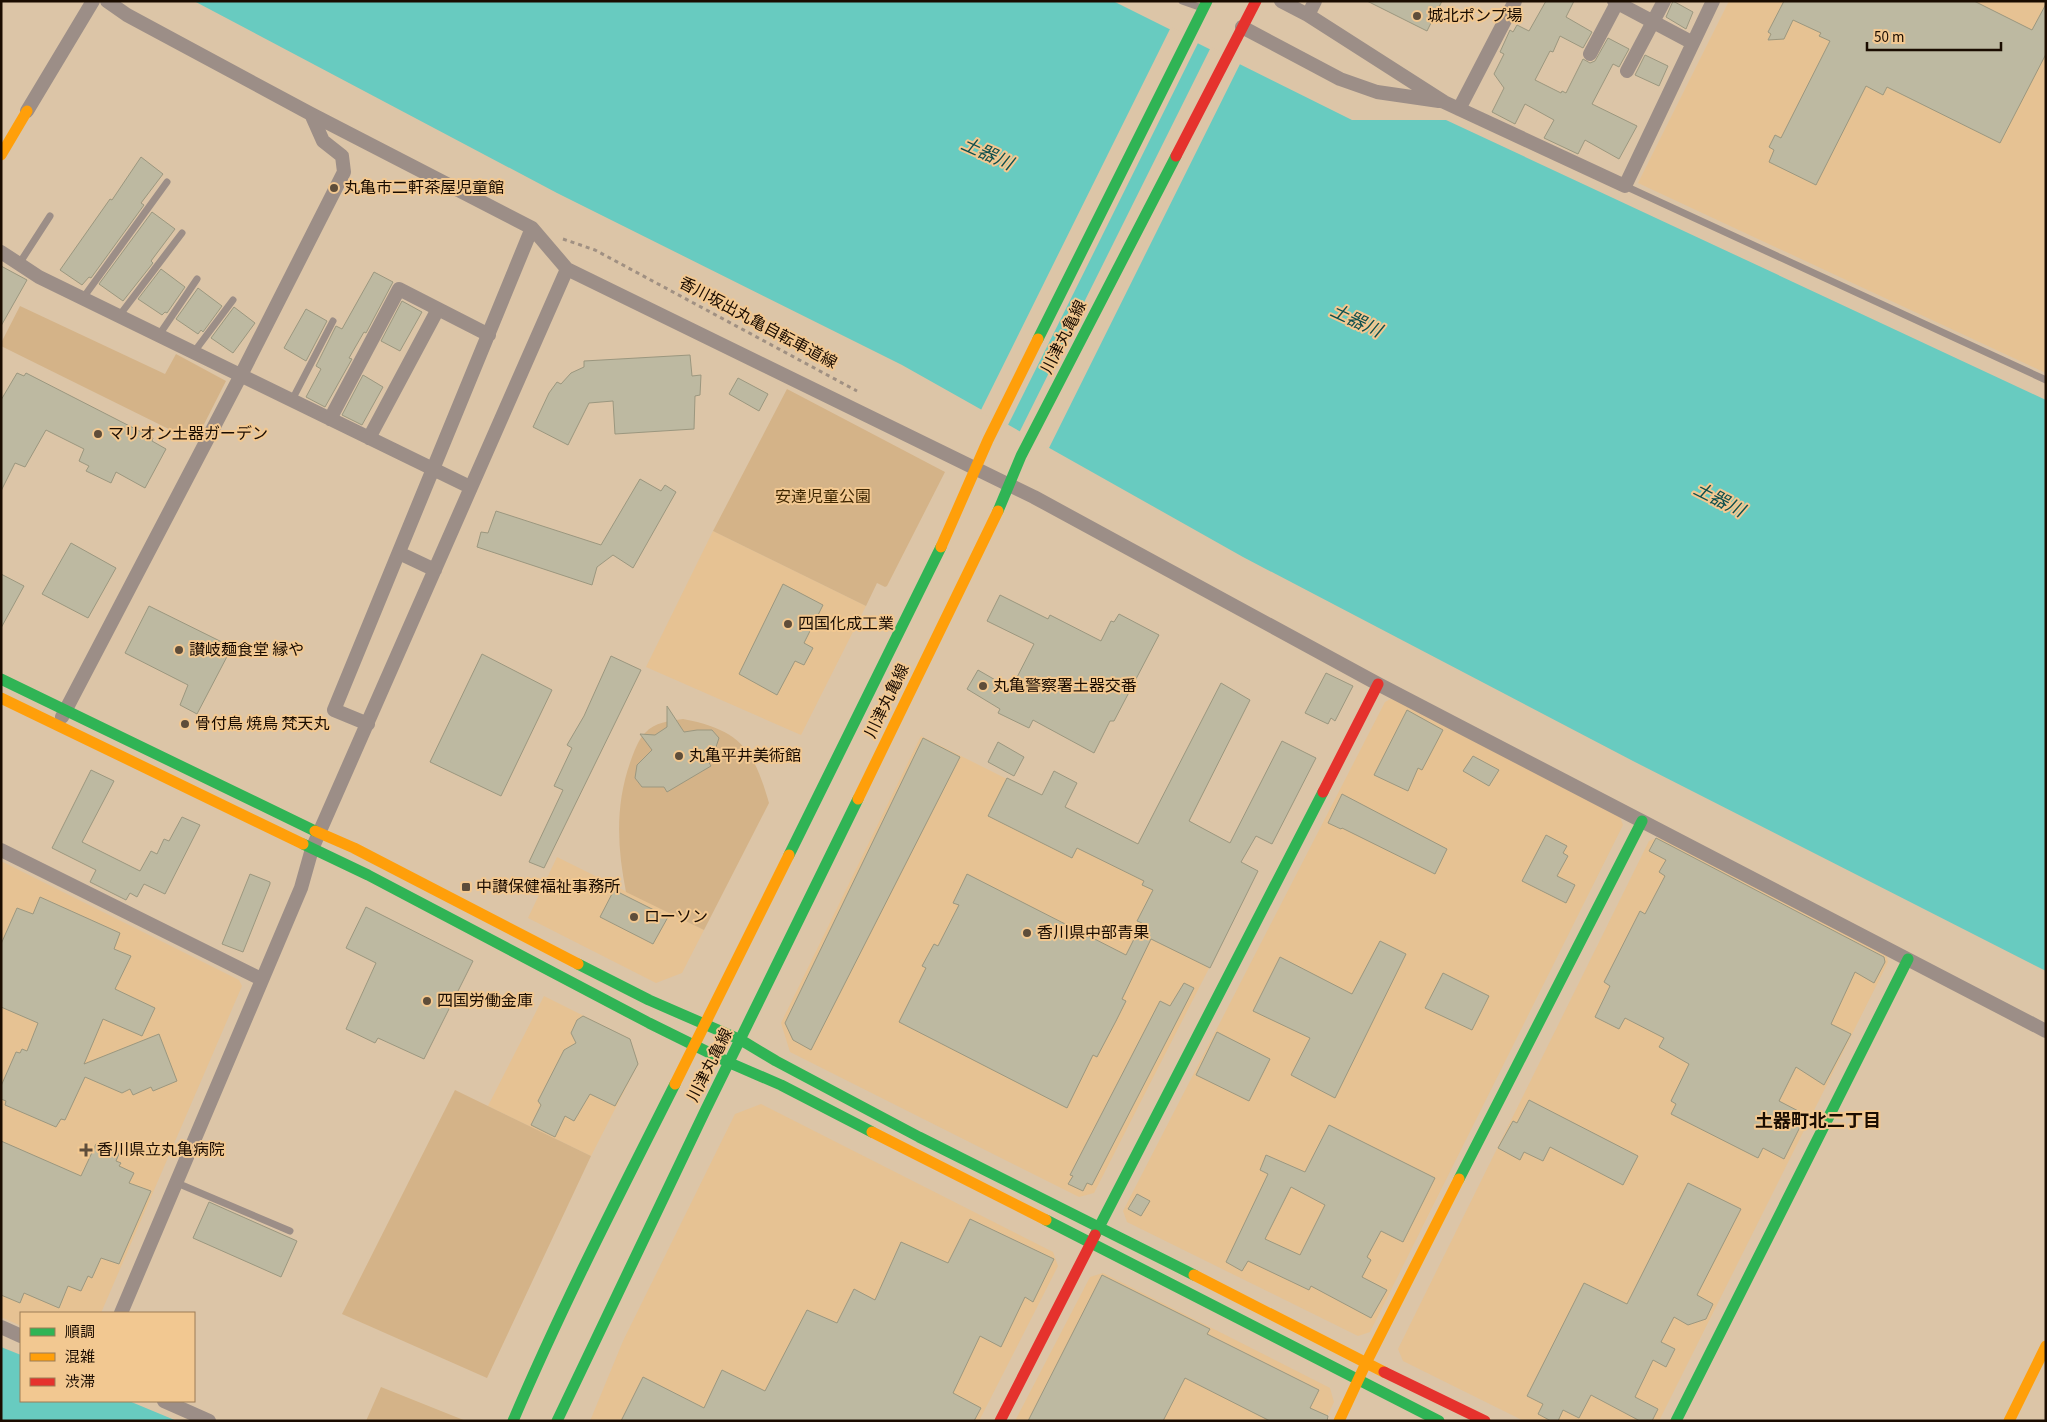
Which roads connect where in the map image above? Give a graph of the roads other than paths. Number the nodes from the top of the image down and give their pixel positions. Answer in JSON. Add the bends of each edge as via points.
{"nodes":[{"id":1,"x":93,"y":1,"type":"edge"},
{"id":2,"x":107,"y":1,"type":"edge"},
{"id":3,"x":1182,"y":1,"type":"edge"},
{"id":4,"x":1256,"y":1,"type":"edge"},
{"id":5,"x":1281,"y":1,"type":"edge"},
{"id":6,"x":1315,"y":1,"type":"edge"},
{"id":7,"x":1515,"y":1,"type":"edge"},
{"id":8,"x":1664,"y":1,"type":"edge"},
{"id":9,"x":1713,"y":1,"type":"edge"},
{"id":10,"x":1616,"y":2,"type":"edge"},
{"id":11,"x":1204,"y":5,"type":"edge"},
{"id":12,"x":1308,"y":15,"type":"junction"},
{"id":13,"x":1653,"y":22,"type":"junction"},
{"id":14,"x":1242,"y":28,"type":"junction"},
{"id":15,"x":1693,"y":43,"type":"junction"},
{"id":16,"x":1590,"y":54,"type":"dead end"},
{"id":17,"x":1627,"y":71,"type":"dead end"},
{"id":18,"x":1444,"y":102,"type":"junction"},
{"id":19,"x":1458,"y":109,"type":"junction"},
{"id":20,"x":28,"y":111,"type":"joint"},
{"id":21,"x":311,"y":114,"type":"junction"},
{"id":22,"x":1,"y":155,"type":"edge"},
{"id":23,"x":167,"y":182,"type":"dead end"},
{"id":24,"x":1626,"y":186,"type":"junction"},
{"id":25,"x":50,"y":216,"type":"dead end"},
{"id":26,"x":532,"y":228,"type":"junction"},
{"id":27,"x":182,"y":233,"type":"dead end"},
{"id":28,"x":1,"y":252,"type":"edge"},
{"id":29,"x":19,"y":264,"type":"junction"},
{"id":30,"x":568,"y":269,"type":"junction"},
{"id":31,"x":197,"y":279,"type":"dead end"},
{"id":32,"x":83,"y":298,"type":"junction"},
{"id":33,"x":233,"y":300,"type":"dead end"},
{"id":34,"x":438,"y":309,"type":"junction"},
{"id":35,"x":119,"y":316,"type":"junction"},
{"id":36,"x":333,"y":321,"type":"dead end"},
{"id":37,"x":159,"y":335,"type":"junction"},
{"id":38,"x":489,"y":335,"type":"junction"},
{"id":39,"x":194,"y":352,"type":"junction"},
{"id":40,"x":241,"y":374,"type":"junction"},
{"id":41,"x":2046,"y":380,"type":"edge"},
{"id":42,"x":292,"y":400,"type":"junction"},
{"id":43,"x":330,"y":419,"type":"junction"},
{"id":44,"x":369,"y":438,"type":"junction"},
{"id":45,"x":434,"y":469,"type":"junction"},
{"id":46,"x":976,"y":470,"type":"junction"},
{"id":47,"x":1009,"y":485,"type":"junction"},
{"id":48,"x":470,"y":487,"type":"junction"},
{"id":49,"x":399,"y":553,"type":"junction"},
{"id":50,"x":434,"y":570,"type":"junction"},
{"id":51,"x":1,"y":679,"type":"edge"},
{"id":52,"x":1378,"y":684,"type":"junction"},
{"id":53,"x":1,"y":698,"type":"edge"},
{"id":54,"x":65,"y":710,"type":"junction"},
{"id":55,"x":368,"y":724,"type":"junction"},
{"id":56,"x":57,"y":726,"type":"junction"},
{"id":57,"x":1642,"y":821,"type":"junction"},
{"id":58,"x":319,"y":833,"type":"junction"},
{"id":59,"x":1,"y":850,"type":"edge"},
{"id":60,"x":312,"y":850,"type":"junction"},
{"id":61,"x":1908,"y":959,"type":"junction"},
{"id":62,"x":261,"y":980,"type":"junction"},
{"id":63,"x":704,"y":1024,"type":"junction"},
{"id":64,"x":2046,"y":1031,"type":"edge"},
{"id":65,"x":741,"y":1040,"type":"junction"},
{"id":66,"x":693,"y":1044,"type":"junction"},
{"id":67,"x":730,"y":1063,"type":"junction"},
{"id":68,"x":177,"y":1182,"type":"junction"},
{"id":69,"x":1101,"y":1227,"type":"junction"},
{"id":70,"x":290,"y":1231,"type":"dead end"},
{"id":71,"x":1091,"y":1243,"type":"junction"},
{"id":72,"x":121,"y":1312,"type":"edge"},
{"id":73,"x":1,"y":1327,"type":"edge"},
{"id":74,"x":20,"y":1336,"type":"edge"},
{"id":75,"x":2046,"y":1346,"type":"edge"},
{"id":76,"x":1366,"y":1363,"type":"junction"},
{"id":77,"x":1359,"y":1381,"type":"junction"},
{"id":78,"x":166,"y":1402,"type":"edge"},
{"id":79,"x":209,"y":1421,"type":"edge"},
{"id":80,"x":513,"y":1421,"type":"edge"},
{"id":81,"x":557,"y":1421,"type":"edge"},
{"id":82,"x":1000,"y":1421,"type":"edge"},
{"id":83,"x":1339,"y":1421,"type":"edge"},
{"id":84,"x":1439,"y":1421,"type":"edge"},
{"id":85,"x":1486,"y":1421,"type":"edge"},
{"id":86,"x":1676,"y":1421,"type":"edge"},
{"id":87,"x":2009,"y":1421,"type":"edge"}],
"edges":[{"from":1,"to":20,"type":"street"},
{"from":2,"to":21,"type":"street","via":[[127,15]]},
{"from":3,"to":11,"type":"lane"},
{"from":4,"to":14,"type":"street","name":"川津丸亀線"},
{"from":5,"to":12,"type":"street"},
{"from":6,"to":12,"type":"street"},
{"from":7,"to":19,"type":"street"},
{"from":8,"to":13,"type":"street"},
{"from":9,"to":15,"type":"street"},
{"from":10,"to":13,"type":"street"},
{"from":10,"to":16,"type":"street"},
{"from":11,"to":46,"type":"street","name":"川津丸亀線"},
{"from":12,"to":18,"type":"street"},
{"from":13,"to":15,"type":"street"},
{"from":13,"to":17,"type":"street"},
{"from":14,"to":18,"type":"street","via":[[1340,79],[1377,92]]},
{"from":14,"to":47,"type":"street","name":"川津丸亀線"},
{"from":15,"to":24,"type":"street"},
{"from":18,"to":19,"type":"street"},
{"from":19,"to":24,"type":"street"},
{"from":20,"to":22,"type":"street"},
{"from":21,"to":26,"type":"street"},
{"from":21,"to":40,"type":"street","via":[[323,140],[342,156],[344,172]]},
{"from":23,"to":32,"type":"lane"},
{"from":24,"to":41,"type":"lane"},
{"from":25,"to":29,"type":"lane"},
{"from":26,"to":30,"type":"street"},
{"from":26,"to":38,"type":"street"},
{"from":27,"to":35,"type":"lane"},
{"from":28,"to":29,"type":"street"},
{"from":29,"to":32,"type":"street"},
{"from":30,"to":46,"type":"street"},
{"from":30,"to":48,"type":"street"},
{"from":31,"to":37,"type":"lane"},
{"from":32,"to":35,"type":"street"},
{"from":33,"to":39,"type":"lane"},
{"from":34,"to":38,"type":"street"},
{"from":34,"to":43,"type":"street","via":[[399,289]]},
{"from":34,"to":44,"type":"street"},
{"from":35,"to":37,"type":"street"},
{"from":36,"to":42,"type":"lane"},
{"from":37,"to":39,"type":"street"},
{"from":38,"to":45,"type":"street"},
{"from":39,"to":40,"type":"street"},
{"from":40,"to":42,"type":"street"},
{"from":40,"to":54,"type":"street"},
{"from":42,"to":43,"type":"street"},
{"from":43,"to":44,"type":"street"},
{"from":44,"to":45,"type":"street"},
{"from":45,"to":48,"type":"street"},
{"from":45,"to":49,"type":"street"},
{"from":46,"to":47,"type":"street"},
{"from":46,"to":63,"type":"street","name":"川津丸亀線","via":[[958,513]]},
{"from":47,"to":52,"type":"street"},
{"from":47,"to":65,"type":"street","name":"川津丸亀線"},
{"from":48,"to":50,"type":"street"},
{"from":49,"to":50,"type":"street"},
{"from":49,"to":55,"type":"street","via":[[334,710]]},
{"from":50,"to":55,"type":"street"},
{"from":51,"to":54,"type":"street"},
{"from":52,"to":57,"type":"street"},
{"from":52,"to":69,"type":"street"},
{"from":53,"to":56,"type":"street"},
{"from":54,"to":56,"type":"street"},
{"from":54,"to":58,"type":"street"},
{"from":55,"to":58,"type":"street"},
{"from":56,"to":60,"type":"street"},
{"from":57,"to":61,"type":"street"},
{"from":57,"to":76,"type":"street"},
{"from":58,"to":60,"type":"street"},
{"from":58,"to":63,"type":"street","via":[[648,1000]]},
{"from":59,"to":62,"type":"street"},
{"from":60,"to":62,"type":"street","via":[[301,888]]},
{"from":60,"to":66,"type":"street","via":[[368,875]]},
{"from":61,"to":64,"type":"street"},
{"from":61,"to":86,"type":"street"},
{"from":62,"to":68,"type":"street"},
{"from":63,"to":65,"type":"street"},
{"from":63,"to":66,"type":"street","name":"川津丸亀線"},
{"from":65,"to":67,"type":"street","name":"川津丸亀線"},
{"from":65,"to":69,"type":"street","via":[[918,1137]]},
{"from":66,"to":67,"type":"street"},
{"from":66,"to":80,"type":"street","name":"川津丸亀線","via":[[538,1362]]},
{"from":67,"to":71,"type":"street","via":[[774,1081]]},
{"from":67,"to":81,"type":"street","name":"川津丸亀線"},
{"from":68,"to":70,"type":"lane"},
{"from":68,"to":72,"type":"street"},
{"from":69,"to":71,"type":"street"},
{"from":69,"to":76,"type":"street"},
{"from":71,"to":77,"type":"street"},
{"from":71,"to":82,"type":"street"},
{"from":73,"to":74,"type":"street"},
{"from":75,"to":87,"type":"street"},
{"from":76,"to":77,"type":"street"},
{"from":76,"to":85,"type":"street"},
{"from":77,"to":83,"type":"street"},
{"from":77,"to":84,"type":"street"},
{"from":78,"to":79,"type":"street"}]}
